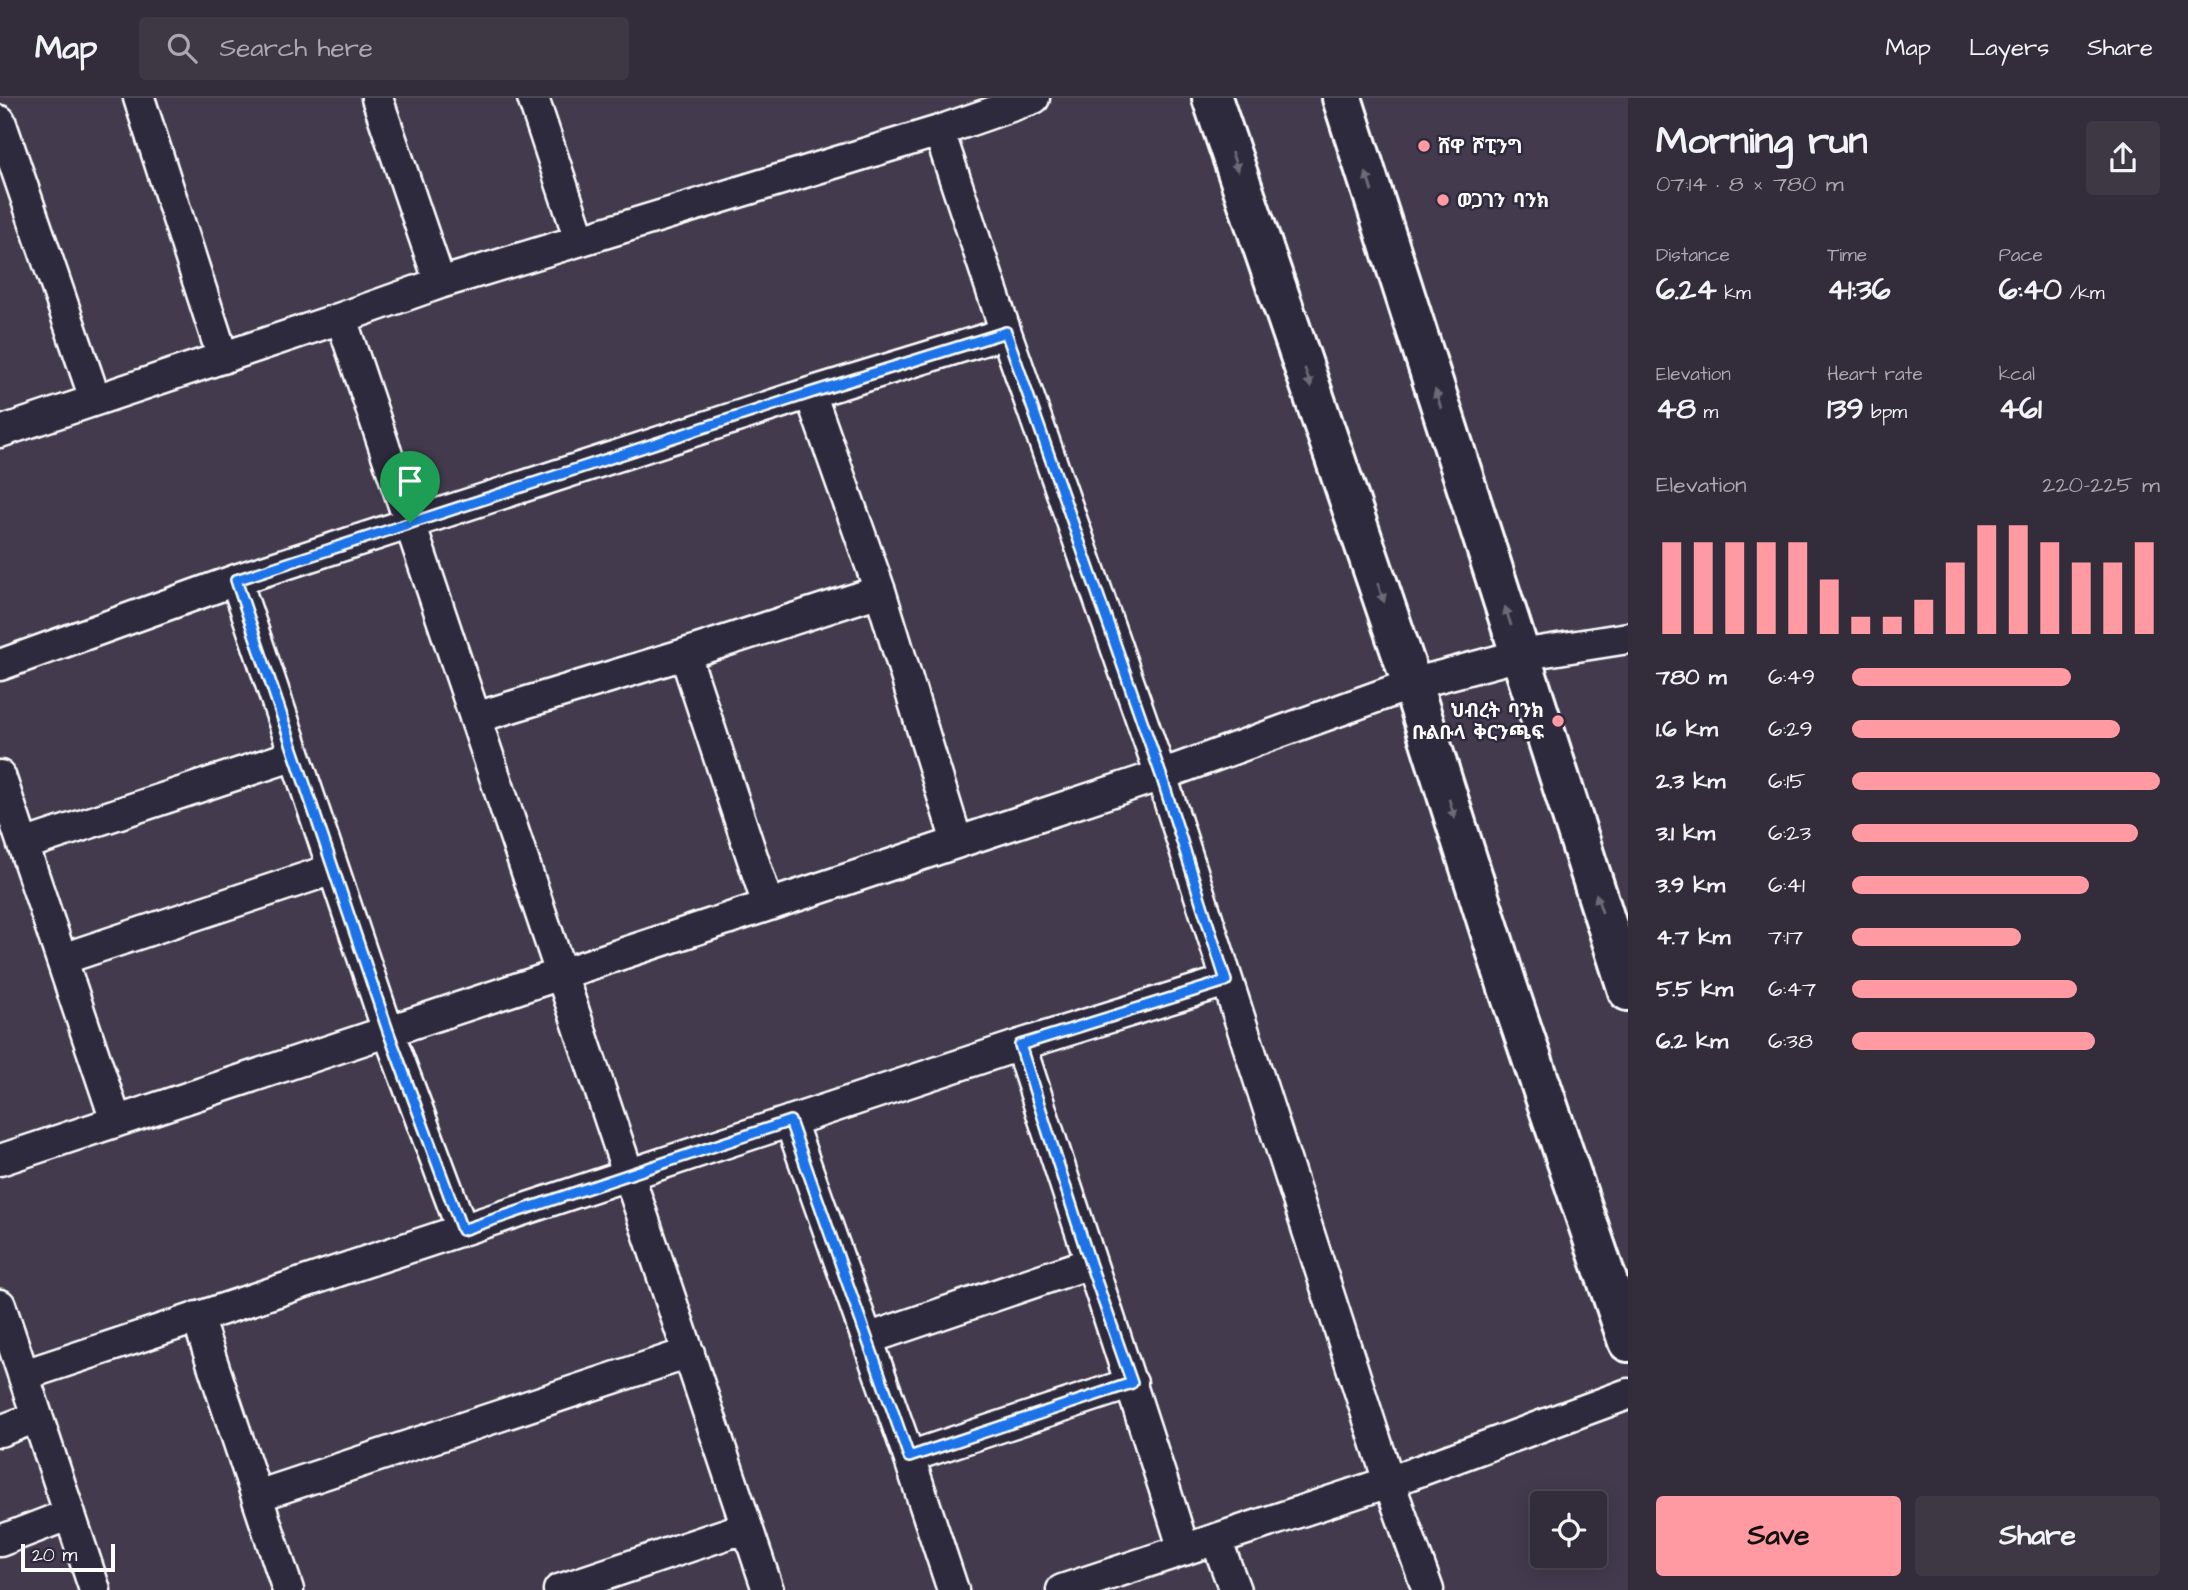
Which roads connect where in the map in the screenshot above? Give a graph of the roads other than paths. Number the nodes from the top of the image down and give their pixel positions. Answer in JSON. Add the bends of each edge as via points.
{"nodes":[{"id":1,"x":139,"y":98,"type":"edge"},
{"id":2,"x":377,"y":98,"type":"edge"},
{"id":3,"x":533,"y":98,"type":"edge"},
{"id":4,"x":1034,"y":98,"type":"edge"},
{"id":5,"x":1212,"y":98,"type":"edge"},
{"id":6,"x":1342,"y":98,"type":"edge"},
{"id":7,"x":0,"y":121,"type":"edge"},
{"id":8,"x":939,"y":131,"type":"junction"},
{"id":9,"x":9,"y":181,"type":"edge"},
{"id":10,"x":580,"y":240,"type":"junction"},
{"id":11,"x":440,"y":283,"type":"junction"},
{"id":12,"x":341,"y":318,"type":"junction"},
{"id":13,"x":1006,"y":332,"type":"junction"},
{"id":14,"x":223,"y":358,"type":"junction"},
{"id":15,"x":810,"y":393,"type":"junction"},
{"id":16,"x":95,"y":399,"type":"junction"},
{"id":17,"x":0,"y":432,"type":"edge"},
{"id":18,"x":410,"y":523,"type":"junction"},
{"id":19,"x":236,"y":580,"type":"junction"},
{"id":20,"x":880,"y":591,"type":"junction"},
{"id":21,"x":1628,"y":638,"type":"edge"},
{"id":22,"x":685,"y":654,"type":"junction"},
{"id":23,"x":1520,"y":656,"type":"junction"},
{"id":24,"x":0,"y":665,"type":"edge"},
{"id":25,"x":1412,"y":684,"type":"junction"},
{"id":26,"x":475,"y":718,"type":"junction"},
{"id":27,"x":295,"y":755,"type":"junction"},
{"id":28,"x":1161,"y":775,"type":"junction"},
{"id":29,"x":0,"y":776,"type":"edge"},
{"id":30,"x":957,"y":842,"type":"junction"},
{"id":31,"x":23,"y":845,"type":"junction"},
{"id":32,"x":333,"y":869,"type":"junction"},
{"id":33,"x":768,"y":905,"type":"junction"},
{"id":34,"x":61,"y":959,"type":"junction"},
{"id":35,"x":561,"y":974,"type":"junction"},
{"id":36,"x":1226,"y":981,"type":"junction"},
{"id":37,"x":1628,"y":991,"type":"edge"},
{"id":38,"x":388,"y":1031,"type":"junction"},
{"id":39,"x":1020,"y":1045,"type":"junction"},
{"id":40,"x":116,"y":1121,"type":"junction"},
{"id":41,"x":790,"y":1121,"type":"junction"},
{"id":42,"x":0,"y":1160,"type":"edge"},
{"id":43,"x":628,"y":1174,"type":"junction"},
{"id":44,"x":462,"y":1230,"type":"junction"},
{"id":45,"x":1090,"y":1263,"type":"junction"},
{"id":46,"x":0,"y":1305,"type":"edge"},
{"id":47,"x":197,"y":1317,"type":"junction"},
{"id":48,"x":867,"y":1339,"type":"junction"},
{"id":49,"x":1628,"y":1342,"type":"edge"},
{"id":50,"x":689,"y":1353,"type":"junction"},
{"id":51,"x":24,"y":1375,"type":"junction"},
{"id":52,"x":1132,"y":1383,"type":"junction"},
{"id":53,"x":1628,"y":1395,"type":"edge"},
{"id":54,"x":37,"y":1417,"type":"junction"},
{"id":55,"x":0,"y":1431,"type":"edge"},
{"id":56,"x":909,"y":1457,"type":"junction"},
{"id":57,"x":1389,"y":1482,"type":"junction"},
{"id":58,"x":257,"y":1496,"type":"junction"},
{"id":59,"x":70,"y":1514,"type":"junction"},
{"id":60,"x":747,"y":1528,"type":"junction"},
{"id":61,"x":1216,"y":1539,"type":"junction"},
{"id":62,"x":0,"y":1541,"type":"edge"},
{"id":63,"x":1184,"y":1550,"type":"junction"},
{"id":64,"x":95,"y":1590,"type":"edge"},
{"id":65,"x":288,"y":1590,"type":"edge"},
{"id":66,"x":559,"y":1590,"type":"edge"},
{"id":67,"x":768,"y":1590,"type":"edge"},
{"id":68,"x":953,"y":1590,"type":"edge"},
{"id":69,"x":1062,"y":1590,"type":"edge"},
{"id":70,"x":1235,"y":1590,"type":"edge"},
{"id":71,"x":1428,"y":1590,"type":"edge"}],
"edges":[{"from":1,"to":14,"type":"street"},
{"from":2,"to":11,"type":"street"},
{"from":3,"to":10,"type":"street"},
{"from":4,"to":8,"type":"street"},
{"from":5,"to":25,"type":"main road","one_way":true},
{"from":23,"to":6,"type":"main road","one_way":true},
{"from":7,"to":9,"type":"street"},
{"from":8,"to":10,"type":"street"},
{"from":8,"to":13,"type":"street"},
{"from":9,"to":16,"type":"street"},
{"from":10,"to":11,"type":"street"},
{"from":11,"to":12,"type":"street"},
{"from":12,"to":14,"type":"street"},
{"from":12,"to":18,"type":"street"},
{"from":13,"to":15,"type":"street"},
{"from":13,"to":28,"type":"street"},
{"from":14,"to":16,"type":"street"},
{"from":15,"to":18,"type":"street"},
{"from":15,"to":20,"type":"street"},
{"from":16,"to":17,"type":"street"},
{"from":18,"to":19,"type":"street"},
{"from":18,"to":26,"type":"street"},
{"from":19,"to":24,"type":"street"},
{"from":19,"to":27,"type":"street"},
{"from":20,"to":22,"type":"street"},
{"from":20,"to":30,"type":"street"},
{"from":21,"to":23,"type":"street"},
{"from":22,"to":26,"type":"street"},
{"from":22,"to":33,"type":"street"},
{"from":23,"to":25,"type":"street"},
{"from":37,"to":23,"type":"main road","one_way":true},
{"from":25,"to":28,"type":"street"},
{"from":25,"to":49,"type":"main road","one_way":true,"via":[[1507,985]]},
{"from":26,"to":35,"type":"street"},
{"from":27,"to":31,"type":"street"},
{"from":27,"to":32,"type":"street"},
{"from":28,"to":30,"type":"street"},
{"from":28,"to":36,"type":"street"},
{"from":29,"to":31,"type":"street"},
{"from":30,"to":33,"type":"street"},
{"from":31,"to":34,"type":"street"},
{"from":32,"to":34,"type":"street"},
{"from":32,"to":38,"type":"street"},
{"from":33,"to":35,"type":"street"},
{"from":34,"to":40,"type":"street"},
{"from":35,"to":38,"type":"street"},
{"from":35,"to":43,"type":"street"},
{"from":36,"to":39,"type":"street"},
{"from":36,"to":57,"type":"street"},
{"from":38,"to":40,"type":"street"},
{"from":38,"to":44,"type":"street"},
{"from":39,"to":41,"type":"street"},
{"from":39,"to":45,"type":"street"},
{"from":40,"to":42,"type":"street"},
{"from":41,"to":43,"type":"street"},
{"from":41,"to":48,"type":"street"},
{"from":43,"to":44,"type":"street"},
{"from":43,"to":50,"type":"street"},
{"from":44,"to":47,"type":"street"},
{"from":45,"to":48,"type":"street"},
{"from":45,"to":52,"type":"street"},
{"from":46,"to":51,"type":"street"},
{"from":47,"to":51,"type":"street"},
{"from":47,"to":58,"type":"street"},
{"from":48,"to":56,"type":"street"},
{"from":50,"to":58,"type":"street"},
{"from":50,"to":60,"type":"street"},
{"from":51,"to":54,"type":"street"},
{"from":52,"to":56,"type":"street"},
{"from":52,"to":63,"type":"street"},
{"from":53,"to":57,"type":"street"},
{"from":54,"to":55,"type":"street"},
{"from":54,"to":59,"type":"street"},
{"from":56,"to":68,"type":"street"},
{"from":57,"to":61,"type":"street"},
{"from":57,"to":71,"type":"street"},
{"from":58,"to":65,"type":"street"},
{"from":59,"to":62,"type":"street"},
{"from":59,"to":64,"type":"street"},
{"from":60,"to":66,"type":"street"},
{"from":60,"to":67,"type":"street"},
{"from":61,"to":63,"type":"street"},
{"from":61,"to":70,"type":"street"},
{"from":63,"to":69,"type":"street"}]}
